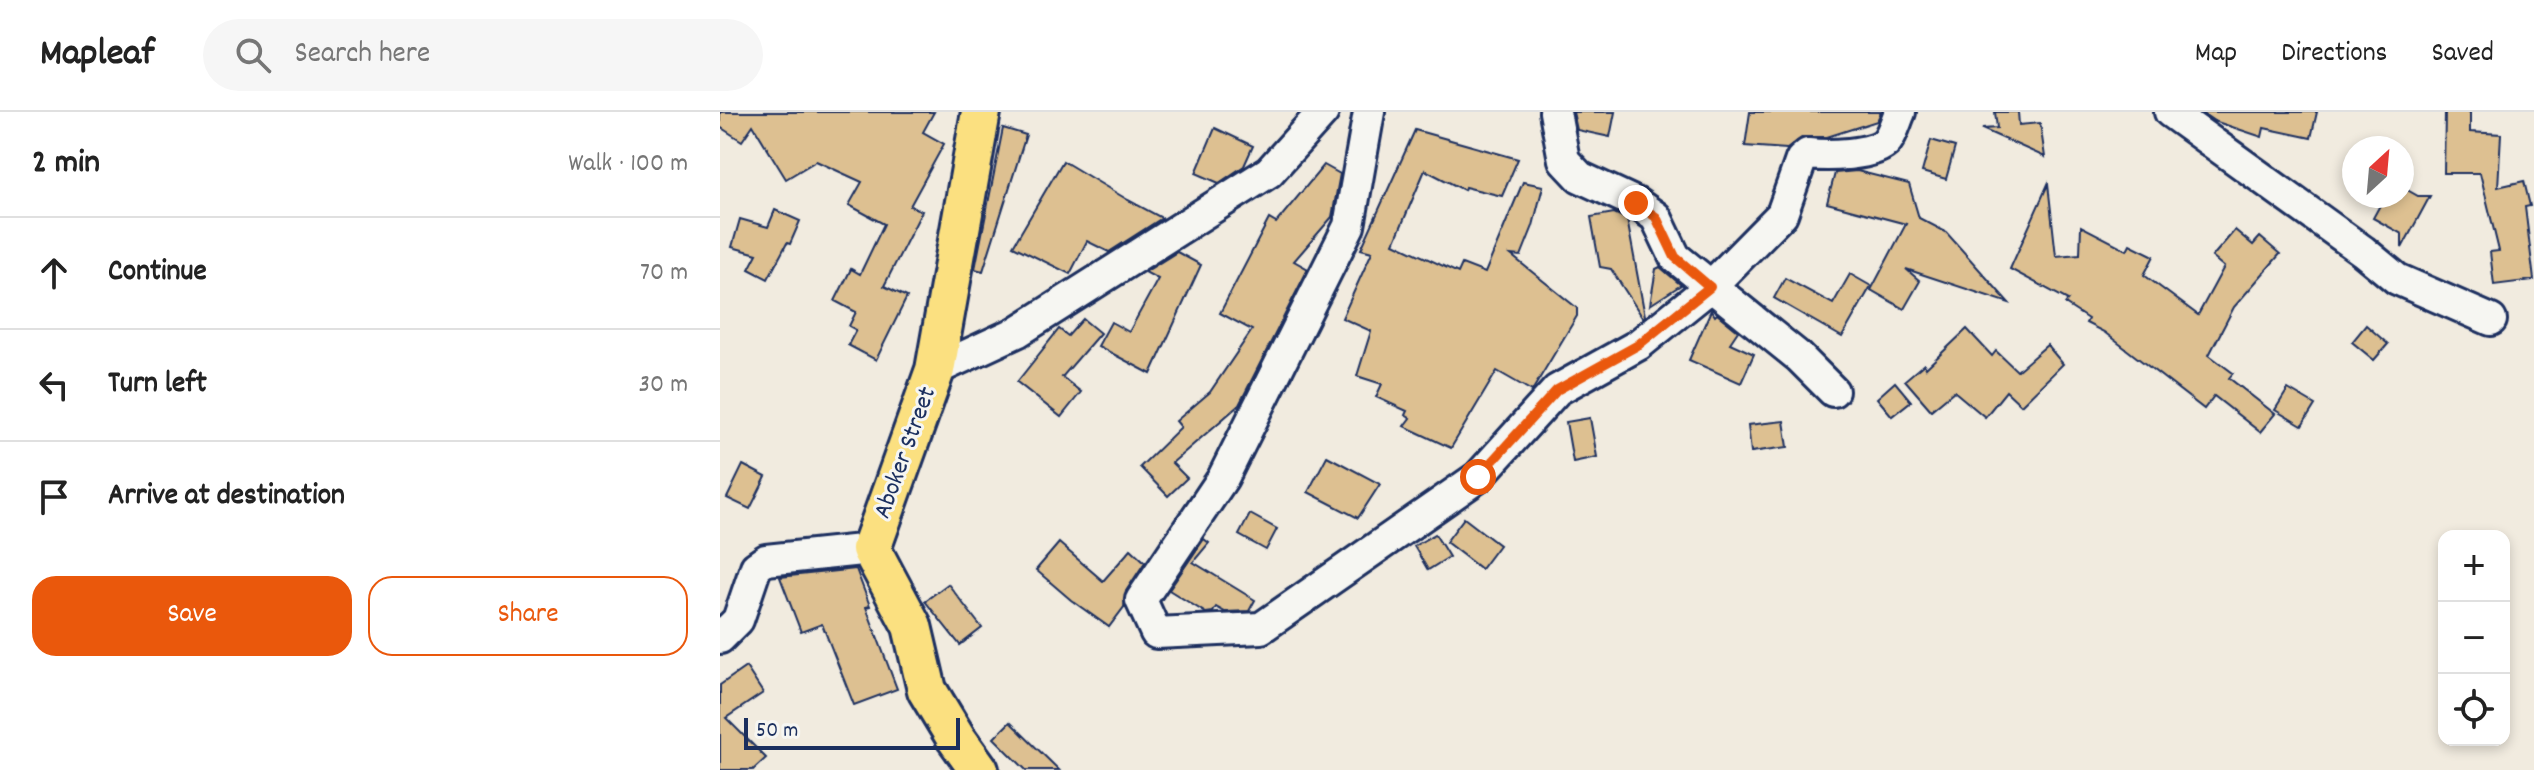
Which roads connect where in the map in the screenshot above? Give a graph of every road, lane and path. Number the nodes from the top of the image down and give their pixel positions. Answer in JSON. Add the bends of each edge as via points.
{"nodes":[{"id":1,"x":981,"y":112,"type":"edge"},
{"id":2,"x":1323,"y":112,"type":"edge"},
{"id":3,"x":1369,"y":112,"type":"edge"},
{"id":4,"x":1555,"y":112,"type":"edge"},
{"id":5,"x":1900,"y":112,"type":"edge"},
{"id":6,"x":2170,"y":112,"type":"edge"},
{"id":7,"x":1710,"y":287,"type":"junction"},
{"id":8,"x":2491,"y":320,"type":"dead end"},
{"id":9,"x":935,"y":370,"type":"junction"},
{"id":10,"x":1833,"y":391,"type":"dead end"},
{"id":11,"x":871,"y":549,"type":"junction"},
{"id":12,"x":720,"y":638,"type":"edge"},
{"id":13,"x":979,"y":770,"type":"edge"}],
"edges":[{"from":1,"to":9,"type":"main road","name":"Aboker Street"},
{"from":2,"to":9,"type":"street","via":[[1269,172],[1017,332]]},
{"from":3,"to":7,"type":"street","via":[[1349,226],[1223,478],[1141,600],[1156,633],[1261,628],[1478,477],[1557,390],[1638,345]]},
{"from":4,"to":7,"type":"street","via":[[1564,160],[1580,177],[1656,217],[1675,257]]},
{"from":5,"to":7,"type":"street","via":[[1886,142],[1872,149],[1808,154],[1801,160],[1782,214]]},
{"from":6,"to":8,"type":"street","via":[[2397,279]]},
{"from":7,"to":10,"type":"street","via":[[1799,357]]},
{"from":9,"to":11,"type":"main road","name":"Aboker Street"},
{"from":11,"to":12,"type":"street","via":[[766,560],[756,567],[738,620]]},
{"from":11,"to":13,"type":"main road","name":"Aboker Street","via":[[912,626],[927,690]]}]}
